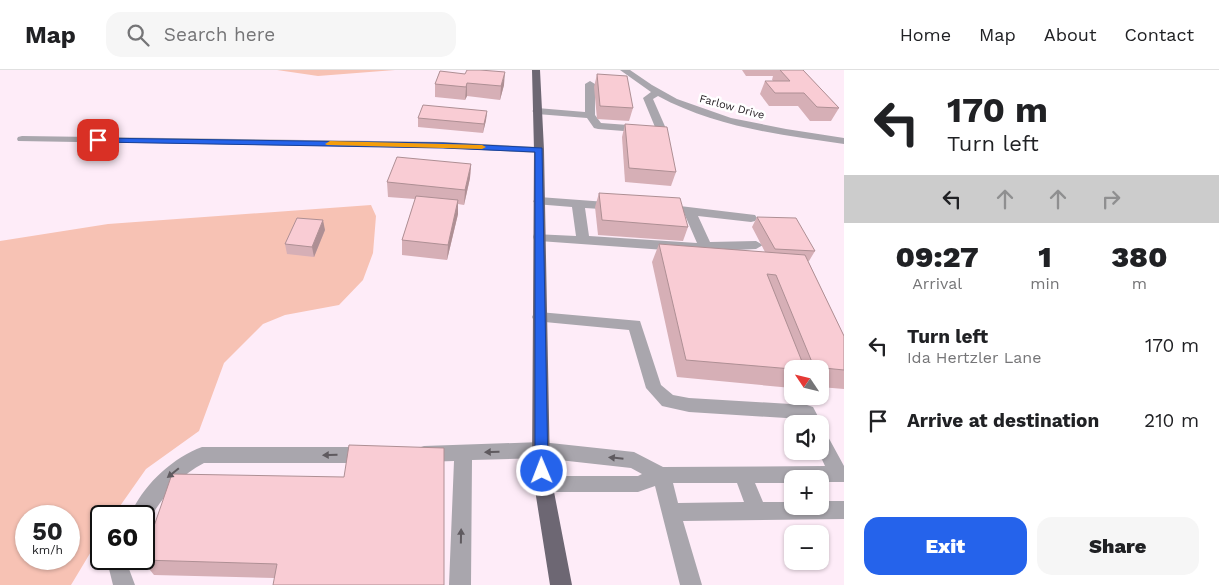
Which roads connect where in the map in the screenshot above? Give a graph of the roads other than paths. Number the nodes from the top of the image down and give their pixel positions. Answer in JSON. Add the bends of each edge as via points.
{"nodes":[{"id":1,"x":536,"y":70,"type":"edge"},
{"id":2,"x":624,"y":70,"type":"edge"},
{"id":3,"x":590,"y":84,"type":"dead end"},
{"id":4,"x":658,"y":92,"type":"junction"},
{"id":5,"x":537,"y":110,"type":"junction"},
{"id":6,"x":590,"y":115,"type":"junction"},
{"id":7,"x":22,"y":139,"type":"dead end"},
{"id":8,"x":844,"y":141,"type":"edge"},
{"id":9,"x":539,"y":150,"type":"junction"},
{"id":10,"x":539,"y":201,"type":"junction"},
{"id":11,"x":578,"y":204,"type":"junction"},
{"id":12,"x":624,"y":206,"type":"edge"},
{"id":13,"x":652,"y":208,"type":"edge"},
{"id":14,"x":690,"y":210,"type":"junction"},
{"id":15,"x":751,"y":218,"type":"dead end"},
{"id":16,"x":539,"y":237,"type":"junction"},
{"id":17,"x":582,"y":241,"type":"junction"},
{"id":18,"x":756,"y":245,"type":"dead end"},
{"id":19,"x":705,"y":246,"type":"junction"},
{"id":20,"x":539,"y":317,"type":"junction"},
{"id":21,"x":808,"y":415,"type":"edge"},
{"id":22,"x":541,"y":450,"type":"junction"},
{"id":23,"x":463,"y":453,"type":"junction"},
{"id":24,"x":829,"y":453,"type":"edge"},
{"id":25,"x":385,"y":454,"type":"edge"},
{"id":26,"x":405,"y":454,"type":"edge"},
{"id":27,"x":743,"y":474,"type":"junction"},
{"id":28,"x":841,"y":474,"type":"edge"},
{"id":29,"x":661,"y":475,"type":"junction"},
{"id":30,"x":543,"y":484,"type":"junction"},
{"id":31,"x":148,"y":505,"type":"edge"},
{"id":32,"x":844,"y":510,"type":"edge"},
{"id":33,"x":757,"y":511,"type":"junction"},
{"id":34,"x":671,"y":512,"type":"junction"},
{"id":35,"x":119,"y":570,"type":"edge"},
{"id":36,"x":124,"y":585,"type":"edge"},
{"id":37,"x":460,"y":585,"type":"edge"},
{"id":38,"x":561,"y":585,"type":"edge"},
{"id":39,"x":691,"y":585,"type":"edge"}],
"edges":[{"from":1,"to":5,"type":"main road"},
{"from":2,"to":4,"type":"street","name":"Farlow Drive"},
{"from":3,"to":6,"type":"street"},
{"from":4,"to":6,"type":"street","via":[[648,98],[662,130],[598,126]]},
{"from":4,"to":8,"type":"street","name":"Farlow Drive","via":[[688,108],[717,118],[758,128]]},
{"from":5,"to":6,"type":"street"},
{"from":5,"to":9,"type":"main road"},
{"from":7,"to":9,"type":"street","via":[[443,145]]},
{"from":9,"to":10,"type":"main road"},
{"from":10,"to":11,"type":"street"},
{"from":10,"to":16,"type":"main road"},
{"from":11,"to":12,"type":"street"},
{"from":11,"to":17,"type":"street"},
{"from":13,"to":14,"type":"street"},
{"from":14,"to":15,"type":"street"},
{"from":14,"to":19,"type":"street"},
{"from":16,"to":17,"type":"street"},
{"from":16,"to":20,"type":"main road"},
{"from":17,"to":19,"type":"street"},
{"from":18,"to":19,"type":"street"},
{"from":20,"to":21,"type":"street","via":[[635,325],[654,388],[668,401],[807,412]]},
{"from":20,"to":22,"type":"main road"},
{"from":22,"to":23,"type":"street","one_way":true},
{"from":29,"to":22,"type":"street","one_way":true,"via":[[634,460]]},
{"from":22,"to":30,"type":"main road"},
{"from":23,"to":26,"type":"street"},
{"from":37,"to":23,"type":"street","one_way":true},
{"from":24,"to":28,"type":"street"},
{"from":25,"to":31,"type":"street","one_way":true,"via":[[202,455],[168,475]]},
{"from":27,"to":28,"type":"street"},
{"from":27,"to":29,"type":"street"},
{"from":27,"to":33,"type":"street"},
{"from":29,"to":30,"type":"street","via":[[638,484]]},
{"from":29,"to":34,"type":"street"},
{"from":30,"to":38,"type":"main road"},
{"from":32,"to":33,"type":"street"},
{"from":33,"to":34,"type":"street"},
{"from":34,"to":39,"type":"street"},
{"from":35,"to":36,"type":"street"}]}
